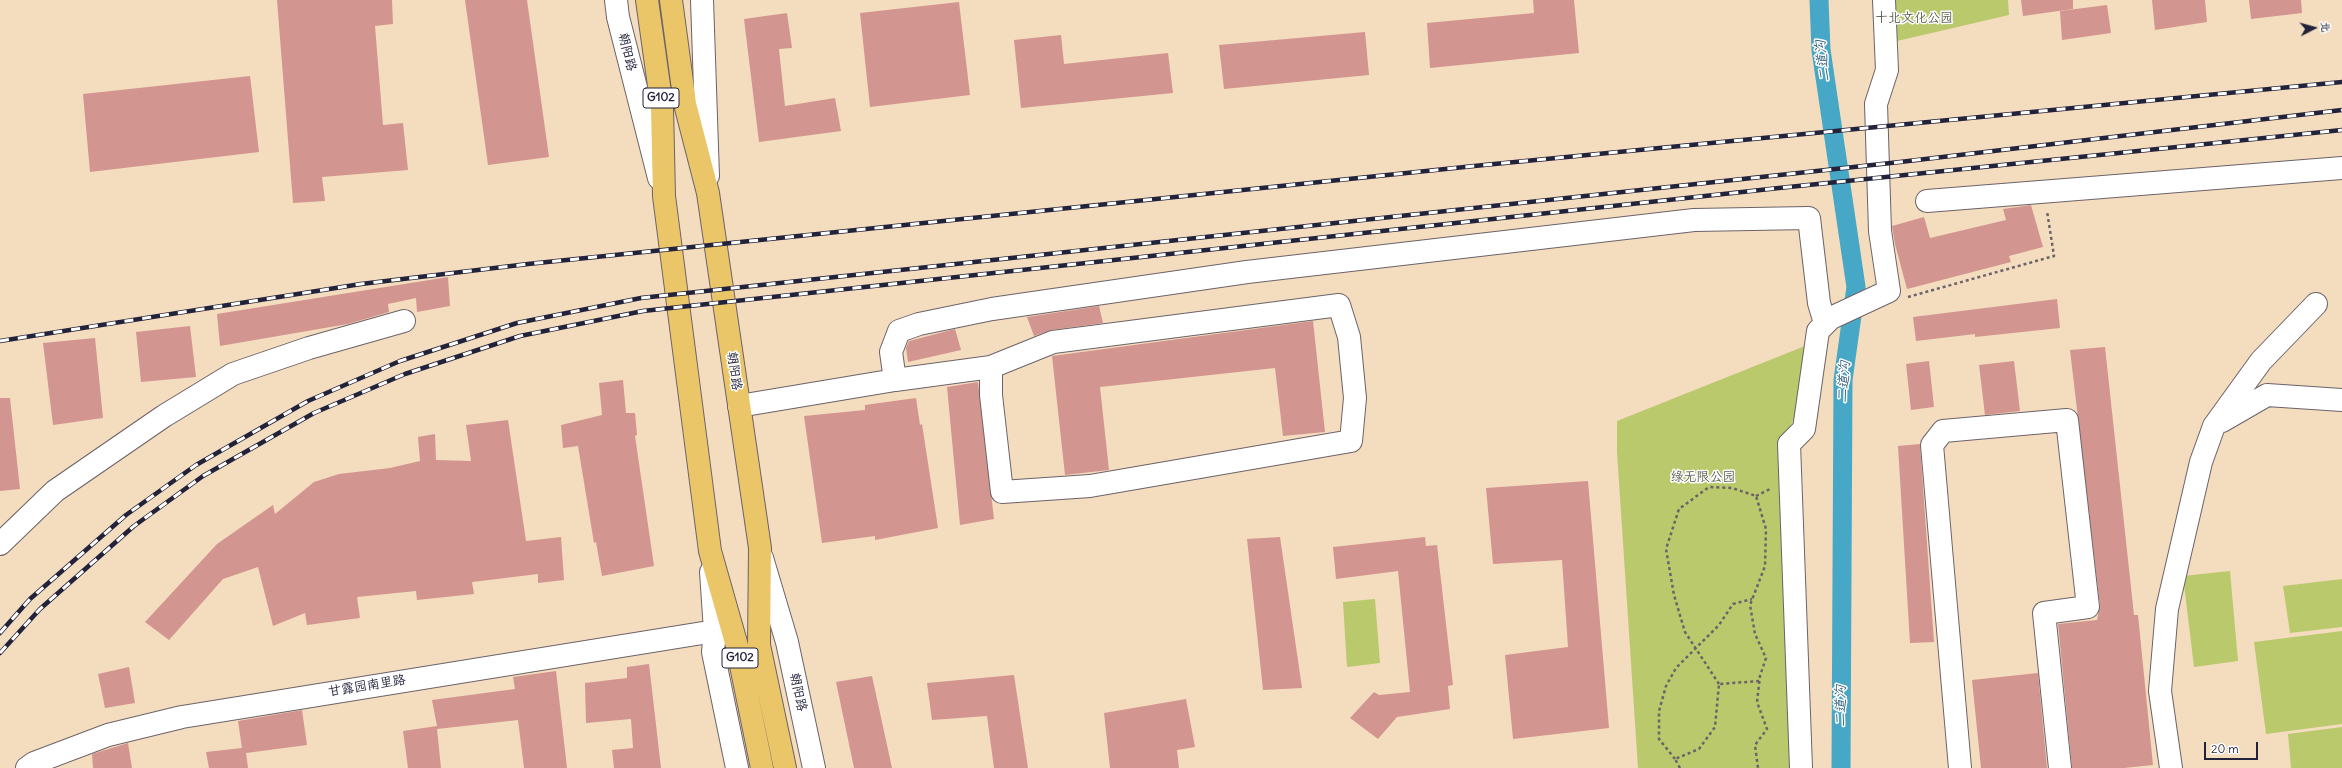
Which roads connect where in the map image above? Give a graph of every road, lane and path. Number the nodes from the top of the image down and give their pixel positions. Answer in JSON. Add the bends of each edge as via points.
{"nodes":[{"id":1,"x":616,"y":0,"type":"edge"},
{"id":2,"x":648,"y":0,"type":"edge"},
{"id":3,"x":671,"y":0,"type":"edge"},
{"id":4,"x":702,"y":0,"type":"edge"},
{"id":5,"x":1884,"y":0,"type":"edge"},
{"id":6,"x":2342,"y":168,"type":"edge"},
{"id":7,"x":2044,"y":192,"type":"junction"},
{"id":8,"x":708,"y":193,"type":"junction"},
{"id":9,"x":664,"y":196,"type":"junction"},
{"id":10,"x":1927,"y":201,"type":"dead end"},
{"id":11,"x":1889,"y":291,"type":"junction"},
{"id":12,"x":2316,"y":304,"type":"dead end"},
{"id":13,"x":404,"y":321,"type":"dead end"},
{"id":14,"x":1828,"y":321,"type":"junction"},
{"id":15,"x":991,"y":367,"type":"junction"},
{"id":16,"x":895,"y":380,"type":"junction"},
{"id":17,"x":2342,"y":400,"type":"edge"},
{"id":18,"x":739,"y":406,"type":"junction"},
{"id":19,"x":2214,"y":426,"type":"junction"},
{"id":20,"x":0,"y":544,"type":"edge"},
{"id":21,"x":760,"y":548,"type":"junction"},
{"id":22,"x":710,"y":551,"type":"junction"},
{"id":23,"x":1752,"y":599,"type":"junction"},
{"id":24,"x":714,"y":631,"type":"junction"},
{"id":25,"x":1697,"y":649,"type":"junction"},
{"id":26,"x":1760,"y":681,"type":"junction"},
{"id":27,"x":1719,"y":684,"type":"junction"},
{"id":28,"x":1675,"y":759,"type":"junction"},
{"id":29,"x":27,"y":768,"type":"edge"},
{"id":30,"x":737,"y":768,"type":"edge"},
{"id":31,"x":762,"y":768,"type":"edge"},
{"id":32,"x":784,"y":768,"type":"edge"},
{"id":33,"x":814,"y":768,"type":"edge"},
{"id":34,"x":1680,"y":768,"type":"edge"},
{"id":35,"x":1758,"y":768,"type":"edge"},
{"id":36,"x":1801,"y":768,"type":"edge"},
{"id":37,"x":1960,"y":768,"type":"edge"},
{"id":38,"x":2060,"y":768,"type":"edge"},
{"id":39,"x":2171,"y":768,"type":"edge"}],
"edges":[{"from":1,"to":9,"type":"street","name":"朝阳路"},
{"from":2,"to":9,"type":"highway","name":"朝阳路","number":"G102","via":[[662,107]]},
{"from":3,"to":8,"type":"highway","name":"朝阳路","number":"G102","via":[[685,104]]},
{"from":4,"to":8,"type":"street","name":"朝阳路"},
{"from":5,"to":11,"type":"street","via":[[1887,70],[1876,104],[1880,231]]},
{"from":6,"to":7,"type":"street"},
{"from":7,"to":10,"type":"street"},
{"from":7,"to":11,"type":"path","via":[[2054,256],[1904,298]]},
{"from":8,"to":18,"type":"highway","name":"朝阳路","number":"G102"},
{"from":9,"to":22,"type":"highway","name":"朝阳路","number":"G102"},
{"from":11,"to":14,"type":"street"},
{"from":12,"to":19,"type":"street","via":[[2261,362]]},
{"from":13,"to":20,"type":"street","via":[[309,348],[233,374],[164,416],[55,491]]},
{"from":14,"to":16,"type":"street","via":[[1819,303],[1809,218],[1694,220],[1247,272],[992,309],[919,324],[899,331],[891,352]]},
{"from":14,"to":36,"type":"street","via":[[1818,330],[1804,429],[1789,444]]},
{"from":15,"to":15,"type":"street","via":[[1053,342],[1339,305],[1350,337],[1355,398],[1351,441],[1090,486],[1002,492],[991,395]]},
{"from":15,"to":16,"type":"street"},
{"from":16,"to":18,"type":"street"},
{"from":17,"to":19,"type":"street","via":[[2266,395]]},
{"from":18,"to":21,"type":"highway","name":"朝阳路","number":"G102"},
{"from":19,"to":39,"type":"street","via":[[2201,462],[2167,609],[2160,691]]},
{"from":21,"to":32,"type":"highway","name":"朝阳路","number":"G102","via":[[759,645]]},
{"from":21,"to":33,"type":"street","name":"朝阳路","via":[[787,642]]},
{"from":22,"to":24,"type":"street","name":"朝阳路"},
{"from":22,"to":31,"type":"highway","name":"朝阳路","number":"G102","via":[[738,646]]},
{"from":23,"to":25,"type":"path","via":[[1733,604],[1719,625]]},
{"from":23,"to":25,"type":"path","via":[[1765,566],[1766,529],[1756,496],[1732,488],[1710,487],[1679,509],[1666,550],[1674,595],[1685,632]]},
{"from":23,"to":26,"type":"path","via":[[1750,606],[1755,634],[1766,658]]},
{"from":24,"to":29,"type":"street","name":"甘露园南里路","via":[[182,717],[108,735]]},
{"from":24,"to":30,"type":"street","name":"朝阳路","via":[[713,652]]},
{"from":25,"to":27,"type":"path"},
{"from":25,"to":28,"type":"path","via":[[1676,668],[1666,686],[1659,711],[1659,739]]},
{"from":26,"to":27,"type":"path"},
{"from":26,"to":35,"type":"path","via":[[1757,702],[1767,729],[1755,745]]},
{"from":27,"to":28,"type":"path","via":[[1715,727],[1699,749]]},
{"from":28,"to":34,"type":"path"},
{"from":37,"to":38,"type":"street","via":[[1932,445],[1944,431],[2067,420],[2088,608],[2044,614]]}]}
